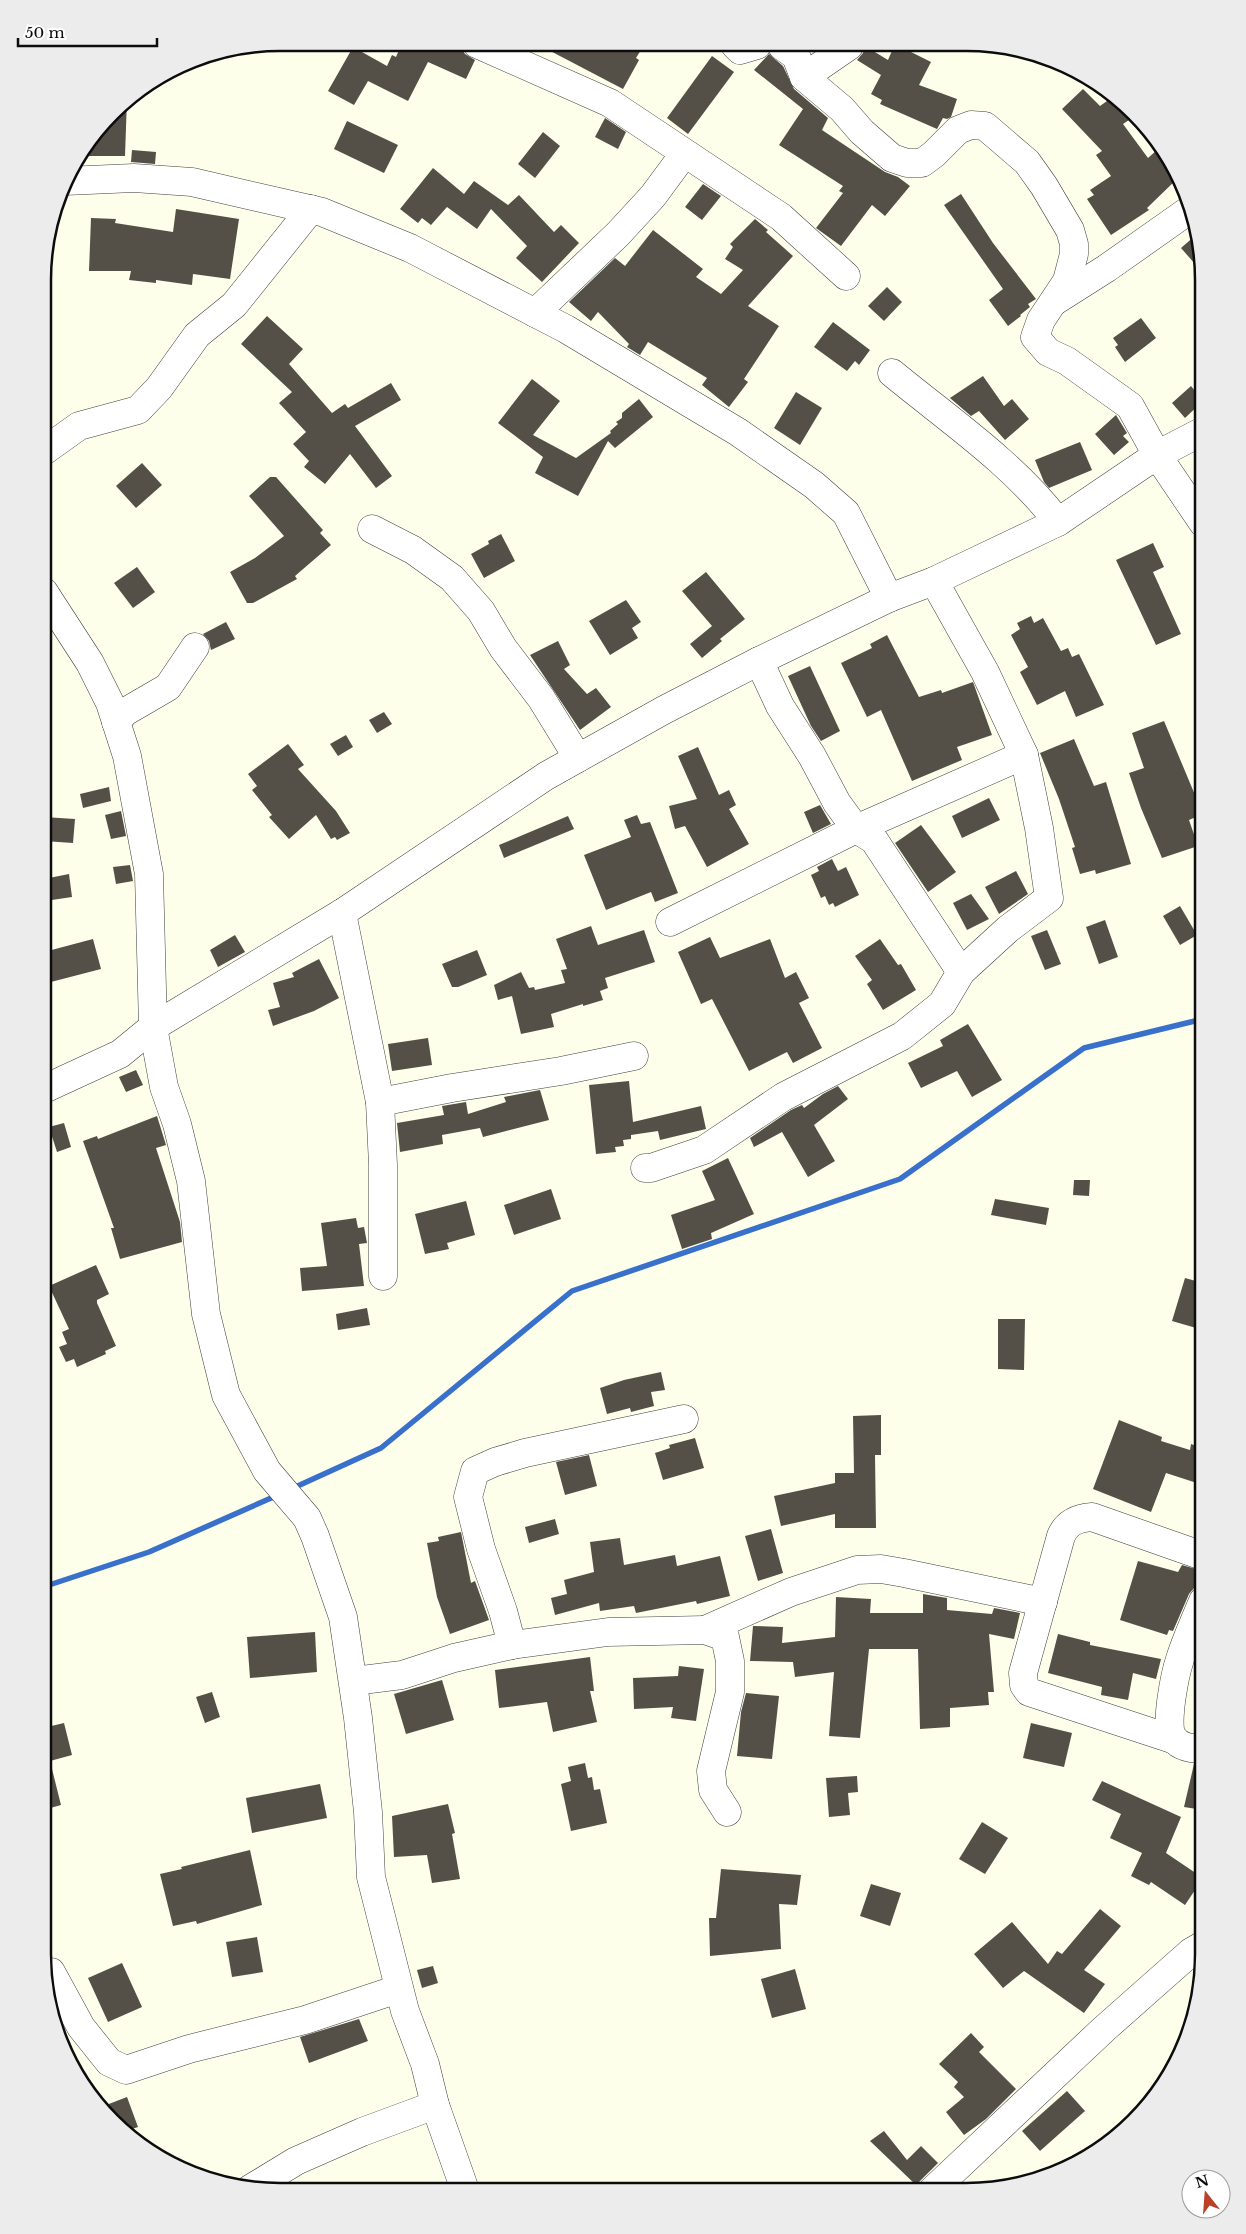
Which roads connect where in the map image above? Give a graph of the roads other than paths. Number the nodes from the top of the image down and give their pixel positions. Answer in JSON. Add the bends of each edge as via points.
{"nodes":[{"id":1,"x":497,"y":51,"type":"edge"},
{"id":2,"x":789,"y":51,"type":"edge"},
{"id":3,"x":842,"y":51,"type":"edge"},
{"id":4,"x":804,"y":77,"type":"junction"},
{"id":5,"x":684,"y":154,"type":"junction"},
{"id":6,"x":74,"y":181,"type":"edge"},
{"id":7,"x":311,"y":209,"type":"junction"},
{"id":8,"x":1185,"y":213,"type":"edge"},
{"id":9,"x":846,"y":276,"type":"dead end"},
{"id":10,"x":1054,"y":302,"type":"junction"},
{"id":11,"x":535,"y":313,"type":"junction"},
{"id":12,"x":892,"y":373,"type":"dead end"},
{"id":13,"x":1195,"y":436,"type":"edge"},
{"id":14,"x":51,"y":446,"type":"edge"},
{"id":15,"x":1157,"y":455,"type":"junction"},
{"id":16,"x":1195,"y":511,"type":"edge"},
{"id":17,"x":1058,"y":522,"type":"junction"},
{"id":18,"x":372,"y":529,"type":"dead end"},
{"id":19,"x":934,"y":582,"type":"junction"},
{"id":20,"x":889,"y":598,"type":"junction"},
{"id":21,"x":51,"y":603,"type":"edge"},
{"id":22,"x":195,"y":647,"type":"dead end"},
{"id":23,"x":759,"y":661,"type":"junction"},
{"id":24,"x":116,"y":722,"type":"junction"},
{"id":25,"x":1024,"y":755,"type":"junction"},
{"id":26,"x":578,"y":758,"type":"junction"},
{"id":27,"x":856,"y":829,"type":"junction"},
{"id":28,"x":342,"y":913,"type":"junction"},
{"id":29,"x":670,"y":922,"type":"dead end"},
{"id":30,"x":961,"y":972,"type":"junction"},
{"id":31,"x":153,"y":1027,"type":"junction"},
{"id":32,"x":634,"y":1056,"type":"dead end"},
{"id":33,"x":51,"y":1086,"type":"edge"},
{"id":34,"x":380,"y":1102,"type":"junction"},
{"id":35,"x":645,"y":1168,"type":"dead end"},
{"id":36,"x":384,"y":1276,"type":"dead end"},
{"id":37,"x":684,"y":1419,"type":"dead end"},
{"id":38,"x":1195,"y":1553,"type":"edge"},
{"id":39,"x":1043,"y":1602,"type":"junction"},
{"id":40,"x":1195,"y":1621,"type":"edge"},
{"id":41,"x":705,"y":1630,"type":"junction"},
{"id":42,"x":512,"y":1645,"type":"junction"},
{"id":43,"x":354,"y":1681,"type":"junction"},
{"id":44,"x":1175,"y":1740,"type":"junction"},
{"id":45,"x":1195,"y":1749,"type":"edge"},
{"id":46,"x":726,"y":1812,"type":"dead end"},
{"id":47,"x":1195,"y":1950,"type":"edge"},
{"id":48,"x":52,"y":1974,"type":"edge"},
{"id":49,"x":398,"y":1989,"type":"junction"},
{"id":50,"x":435,"y":2105,"type":"junction"},
{"id":51,"x":262,"y":2182,"type":"edge"},
{"id":52,"x":463,"y":2183,"type":"edge"},
{"id":53,"x":940,"y":2183,"type":"edge"}],
"edges":[{"from":1,"to":5,"type":"street","via":[[610,104]]},
{"from":2,"to":4,"type":"street","via":[[796,56]]},
{"from":3,"to":4,"type":"street"},
{"from":4,"to":10,"type":"street","via":[[892,158],[907,164],[922,163],[958,130],[971,125],[985,126],[1010,146],[1027,162],[1044,186],[1070,230],[1074,244],[1067,281]]},
{"from":5,"to":9,"type":"street","via":[[781,217]]},
{"from":5,"to":11,"type":"street","via":[[653,196],[624,227]]},
{"from":6,"to":7,"type":"street","via":[[134,178],[192,182]]},
{"from":7,"to":11,"type":"street","via":[[410,248]]},
{"from":7,"to":14,"type":"street","via":[[234,305],[197,335],[159,388],[138,410],[79,426]]},
{"from":8,"to":10,"type":"street"},
{"from":10,"to":15,"type":"street","via":[[1041,320],[1035,337],[1048,352],[1130,406]]},
{"from":11,"to":20,"type":"street","via":[[738,432],[814,485],[846,513]]},
{"from":12,"to":17,"type":"street","via":[[1020,477]]},
{"from":13,"to":15,"type":"street"},
{"from":15,"to":16,"type":"street"},
{"from":15,"to":17,"type":"street"},
{"from":17,"to":19,"type":"street"},
{"from":18,"to":26,"type":"street","via":[[413,550],[452,578],[481,611]]},
{"from":19,"to":20,"type":"street"},
{"from":19,"to":25,"type":"street","via":[[985,672]]},
{"from":20,"to":23,"type":"street"},
{"from":21,"to":24,"type":"street","via":[[90,662]]},
{"from":22,"to":24,"type":"street","via":[[168,687],[125,712]]},
{"from":23,"to":26,"type":"street"},
{"from":23,"to":27,"type":"street","via":[[780,706],[812,756],[837,804]]},
{"from":24,"to":31,"type":"street","via":[[127,756],[149,874]]},
{"from":25,"to":27,"type":"street"},
{"from":25,"to":30,"type":"street","via":[[1049,898],[1008,929]]},
{"from":26,"to":28,"type":"street","via":[[546,776]]},
{"from":27,"to":29,"type":"street"},
{"from":27,"to":30,"type":"street","via":[[874,840]]},
{"from":28,"to":31,"type":"street"},
{"from":28,"to":34,"type":"street"},
{"from":30,"to":35,"type":"street","via":[[942,1004],[902,1036],[783,1097],[704,1150]]},
{"from":31,"to":33,"type":"street","via":[[120,1054]]},
{"from":31,"to":43,"type":"street","via":[[164,1087],[191,1181],[206,1314],[226,1395],[268,1471],[307,1518],[343,1617]]},
{"from":32,"to":34,"type":"street","via":[[561,1072],[470,1084]]},
{"from":34,"to":36,"type":"street"},
{"from":37,"to":42,"type":"street","via":[[526,1454],[495,1462],[475,1472],[468,1497]]},
{"from":38,"to":39,"type":"street","via":[[1108,1521],[1079,1518],[1064,1528]]},
{"from":39,"to":41,"type":"street","via":[[904,1573],[857,1570],[791,1592]]},
{"from":39,"to":44,"type":"street","via":[[1023,1673],[1024,1685],[1029,1692]]},
{"from":40,"to":44,"type":"street","via":[[1179,1661],[1169,1724]]},
{"from":41,"to":42,"type":"street","via":[[608,1632]]},
{"from":41,"to":46,"type":"street","via":[[725,1637],[730,1661],[730,1692],[711,1771],[713,1790]]},
{"from":42,"to":43,"type":"street","via":[[454,1658],[402,1676]]},
{"from":43,"to":49,"type":"street","via":[[368,1812],[371,1877]]},
{"from":44,"to":45,"type":"street"},
{"from":47,"to":53,"type":"street","via":[[1104,2029]]},
{"from":48,"to":49,"type":"street","via":[[82,2027],[109,2062],[126,2070],[189,2049],[305,2020]]},
{"from":49,"to":50,"type":"street","via":[[426,2064]]},
{"from":50,"to":51,"type":"street","via":[[296,2161]]},
{"from":50,"to":52,"type":"street"}]}
